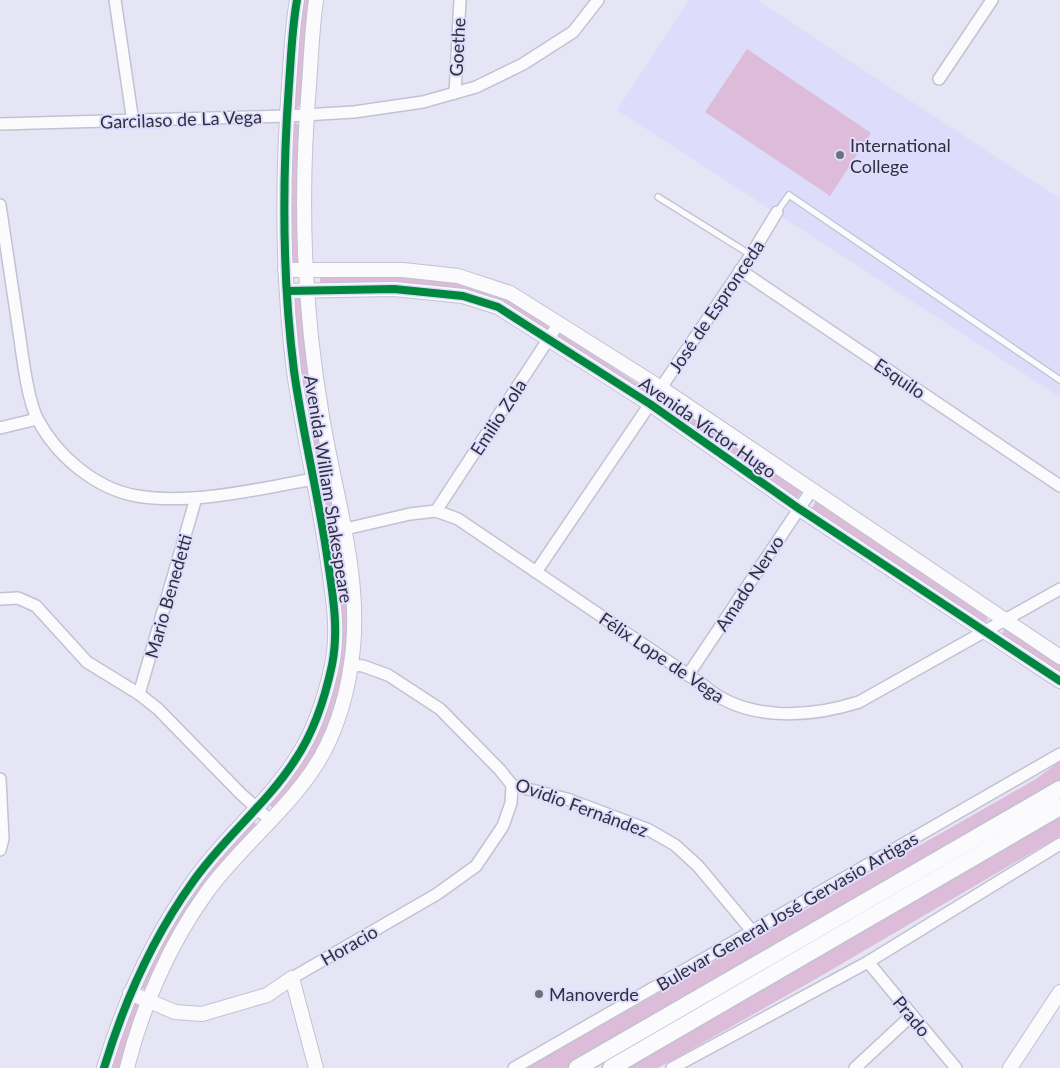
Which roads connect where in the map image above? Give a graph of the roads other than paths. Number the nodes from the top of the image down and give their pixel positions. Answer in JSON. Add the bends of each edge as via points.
{"nodes":[{"id":1,"x":115,"y":0,"type":"edge"},
{"id":2,"x":297,"y":0,"type":"edge"},
{"id":3,"x":316,"y":0,"type":"edge"},
{"id":4,"x":460,"y":0,"type":"edge"},
{"id":5,"x":598,"y":0,"type":"edge"},
{"id":6,"x":992,"y":0,"type":"edge"},
{"id":7,"x":938,"y":79,"type":"dead end"},
{"id":8,"x":455,"y":93,"type":"junction"},
{"id":9,"x":307,"y":114,"type":"junction"},
{"id":10,"x":287,"y":116,"type":"junction"},
{"id":11,"x":133,"y":122,"type":"junction"},
{"id":12,"x":0,"y":124,"type":"edge"},
{"id":13,"x":658,"y":197,"type":"dead end"},
{"id":14,"x":0,"y":205,"type":"edge"},
{"id":15,"x":777,"y":212,"type":"joint"},
{"id":16,"x":751,"y":255,"type":"junction"},
{"id":17,"x":285,"y":270,"type":"junction"},
{"id":18,"x":307,"y":270,"type":"junction"},
{"id":19,"x":740,"y":270,"type":"junction"},
{"id":20,"x":287,"y":291,"type":"junction"},
{"id":21,"x":308,"y":292,"type":"junction"},
{"id":22,"x":559,"y":323,"type":"junction"},
{"id":23,"x":548,"y":338,"type":"junction"},
{"id":24,"x":1060,"y":380,"type":"edge"},
{"id":25,"x":661,"y":388,"type":"junction"},
{"id":26,"x":650,"y":404,"type":"junction"},
{"id":27,"x":37,"y":419,"type":"junction"},
{"id":28,"x":0,"y":428,"type":"edge"},
{"id":29,"x":313,"y":479,"type":"junction"},
{"id":30,"x":1060,"y":486,"type":"edge"},
{"id":31,"x":811,"y":491,"type":"junction"},
{"id":32,"x":196,"y":498,"type":"junction"},
{"id":33,"x":798,"y":508,"type":"junction"},
{"id":34,"x":436,"y":511,"type":"junction"},
{"id":35,"x":344,"y":531,"type":"junction"},
{"id":36,"x":324,"y":534,"type":"junction"},
{"id":37,"x":536,"y":572,"type":"junction"},
{"id":38,"x":1060,"y":589,"type":"edge"},
{"id":39,"x":0,"y":598,"type":"edge"},
{"id":40,"x":1005,"y":620,"type":"junction"},
{"id":41,"x":985,"y":630,"type":"junction"},
{"id":42,"x":1060,"y":657,"type":"edge"},
{"id":43,"x":351,"y":665,"type":"junction"},
{"id":44,"x":688,"y":675,"type":"junction"},
{"id":45,"x":1060,"y":681,"type":"edge"},
{"id":46,"x":139,"y":694,"type":"junction"},
{"id":47,"x":1060,"y":754,"type":"edge"},
{"id":48,"x":0,"y":779,"type":"edge"},
{"id":49,"x":512,"y":785,"type":"junction"},
{"id":50,"x":1060,"y":789,"type":"edge"},
{"id":51,"x":256,"y":807,"type":"junction"},
{"id":52,"x":1060,"y":807,"type":"edge"},
{"id":53,"x":270,"y":820,"type":"junction"},
{"id":54,"x":1060,"y":844,"type":"edge"},
{"id":55,"x":0,"y":850,"type":"edge"},
{"id":56,"x":752,"y":931,"type":"junction"},
{"id":57,"x":868,"y":962,"type":"junction"},
{"id":58,"x":292,"y":978,"type":"junction"},
{"id":59,"x":1060,"y":992,"type":"edge"},
{"id":60,"x":130,"y":993,"type":"junction"},
{"id":61,"x":148,"y":1001,"type":"junction"},
{"id":62,"x":911,"y":1016,"type":"junction"},
{"id":63,"x":104,"y":1068,"type":"edge"},
{"id":64,"x":127,"y":1068,"type":"edge"},
{"id":65,"x":316,"y":1068,"type":"edge"},
{"id":66,"x":514,"y":1068,"type":"edge"},
{"id":67,"x":577,"y":1068,"type":"edge"},
{"id":68,"x":611,"y":1068,"type":"edge"},
{"id":69,"x":672,"y":1068,"type":"edge"},
{"id":70,"x":855,"y":1068,"type":"edge"},
{"id":71,"x":956,"y":1068,"type":"edge"},
{"id":72,"x":1010,"y":1068,"type":"edge"}],
"edges":[{"from":1,"to":11,"type":"street"},
{"from":2,"to":10,"type":"street","name":"Avenida William Shakespeare"},
{"from":3,"to":9,"type":"street","name":"Avenida William Shakespeare"},
{"from":4,"to":8,"type":"street","name":"Goethe"},
{"from":5,"to":8,"type":"street","name":"Garcilaso de La Vega","via":[[573,32],[523,64],[476,87]]},
{"from":6,"to":7,"type":"street"},
{"from":8,"to":9,"type":"street","name":"Garcilaso de La Vega","via":[[415,104]]},
{"from":9,"to":10,"type":"street","name":"Garcilaso de La Vega"},
{"from":9,"to":18,"type":"street","name":"Avenida William Shakespeare","via":[[304,218]]},
{"from":10,"to":11,"type":"street","name":"Garcilaso de La Vega"},
{"from":10,"to":17,"type":"street","name":"Avenida William Shakespeare"},
{"from":11,"to":12,"type":"street","name":"Garcilaso de La Vega"},
{"from":13,"to":16,"type":"lane"},
{"from":14,"to":27,"type":"street","via":[[25,371]]},
{"from":15,"to":16,"type":"street","name":"José de Espronceda"},
{"from":15,"to":24,"type":"lane","via":[[789,195]]},
{"from":16,"to":19,"type":"street","name":"José de Espronceda"},
{"from":17,"to":18,"type":"street","name":"Avenida Víctor Hugo"},
{"from":17,"to":20,"type":"street","name":"Avenida William Shakespeare"},
{"from":18,"to":21,"type":"street","name":"Avenida William Shakespeare"},
{"from":18,"to":22,"type":"street","name":"Avenida Víctor Hugo","via":[[403,270],[458,276],[510,293]]},
{"from":19,"to":25,"type":"street","name":"José de Espronceda"},
{"from":19,"to":30,"type":"street","name":"Esquilo"},
{"from":20,"to":21,"type":"street","name":"Avenida Víctor Hugo"},
{"from":20,"to":29,"type":"street","name":"Avenida William Shakespeare","via":[[294,371]]},
{"from":21,"to":23,"type":"street","name":"Avenida Víctor Hugo","via":[[394,289],[463,296],[498,307]]},
{"from":21,"to":35,"type":"street","name":"Avenida William Shakespeare","via":[[322,416]]},
{"from":22,"to":23,"type":"street","name":"Emilio Zola"},
{"from":22,"to":25,"type":"street","name":"Avenida Víctor Hugo"},
{"from":23,"to":26,"type":"street","name":"Avenida Víctor Hugo"},
{"from":23,"to":34,"type":"street","name":"Emilio Zola"},
{"from":25,"to":26,"type":"street","name":"José de Espronceda"},
{"from":25,"to":31,"type":"street","name":"Avenida Víctor Hugo"},
{"from":26,"to":33,"type":"street","name":"Avenida Víctor Hugo"},
{"from":26,"to":37,"type":"street","name":"José de Espronceda"},
{"from":27,"to":28,"type":"street"},
{"from":27,"to":32,"type":"street","via":[[62,454],[100,482],[136,496]]},
{"from":29,"to":32,"type":"street"},
{"from":29,"to":36,"type":"street","name":"Avenida William Shakespeare"},
{"from":31,"to":33,"type":"street","name":"Amado Nervo"},
{"from":31,"to":40,"type":"street","name":"Avenida Víctor Hugo"},
{"from":32,"to":46,"type":"street","name":"Mario Benedetti"},
{"from":33,"to":41,"type":"street","name":"Avenida Víctor Hugo"},
{"from":33,"to":44,"type":"street","name":"Amado Nervo"},
{"from":34,"to":35,"type":"street","name":"Félix Lope de Vega","via":[[410,514]]},
{"from":34,"to":37,"type":"street","name":"Félix Lope de Vega","via":[[458,519]]},
{"from":35,"to":36,"type":"street","name":"Félix Lope de Vega"},
{"from":35,"to":43,"type":"street","name":"Avenida William Shakespeare","via":[[354,596]]},
{"from":36,"to":51,"type":"street","name":"Avenida William Shakespeare","via":[[336,630],[332,664],[316,722],[306,743],[294,763]]},
{"from":37,"to":44,"type":"street","name":"Félix Lope de Vega"},
{"from":38,"to":40,"type":"street","name":"Félix Lope de Vega"},
{"from":39,"to":46,"type":"street","via":[[18,598],[36,606],[87,662]]},
{"from":40,"to":41,"type":"street","name":"Félix Lope de Vega"},
{"from":40,"to":42,"type":"street","name":"Avenida Víctor Hugo"},
{"from":41,"to":44,"type":"street","name":"Félix Lope de Vega","via":[[859,702],[830,711],[788,715],[746,708],[715,696]]},
{"from":41,"to":45,"type":"street","name":"Avenida Víctor Hugo"},
{"from":43,"to":49,"type":"street","name":"Ovidio Fernández","via":[[388,675],[440,709]]},
{"from":43,"to":53,"type":"street","name":"Avenida William Shakespeare","via":[[342,703],[323,752],[311,772]]},
{"from":46,"to":51,"type":"street"},
{"from":47,"to":56,"type":"street","name":"Bulevar General José Gervasio Artigas"},
{"from":48,"to":55,"type":"street","via":[[3,839]]},
{"from":49,"to":56,"type":"street","name":"Ovidio Fernández","via":[[567,799],[649,830],[676,845],[698,866]]},
{"from":49,"to":58,"type":"street","name":"Horacio","via":[[511,803],[503,826],[476,866],[437,894]]},
{"from":50,"to":67,"type":"main road","name":"Bulevar General José Gervasio Artigas"},
{"from":51,"to":53,"type":"street"},
{"from":51,"to":60,"type":"street","name":"Avenida William Shakespeare","via":[[192,882],[160,933]]},
{"from":52,"to":68,"type":"main road"},
{"from":53,"to":61,"type":"street","name":"Avenida William Shakespeare","via":[[207,892],[177,940]]},
{"from":54,"to":57,"type":"street"},
{"from":56,"to":66,"type":"street","name":"Bulevar General José Gervasio Artigas"},
{"from":57,"to":62,"type":"street","name":"Prado"},
{"from":57,"to":69,"type":"street"},
{"from":58,"to":61,"type":"street","name":"Horacio","via":[[267,995],[202,1014],[175,1012]]},
{"from":58,"to":65,"type":"street"},
{"from":59,"to":72,"type":"street"},
{"from":60,"to":61,"type":"street","name":"Horacio"},
{"from":60,"to":63,"type":"street","name":"Avenida William Shakespeare"},
{"from":61,"to":64,"type":"street","name":"Avenida William Shakespeare"},
{"from":62,"to":70,"type":"street"},
{"from":62,"to":71,"type":"street","name":"Prado"}]}
